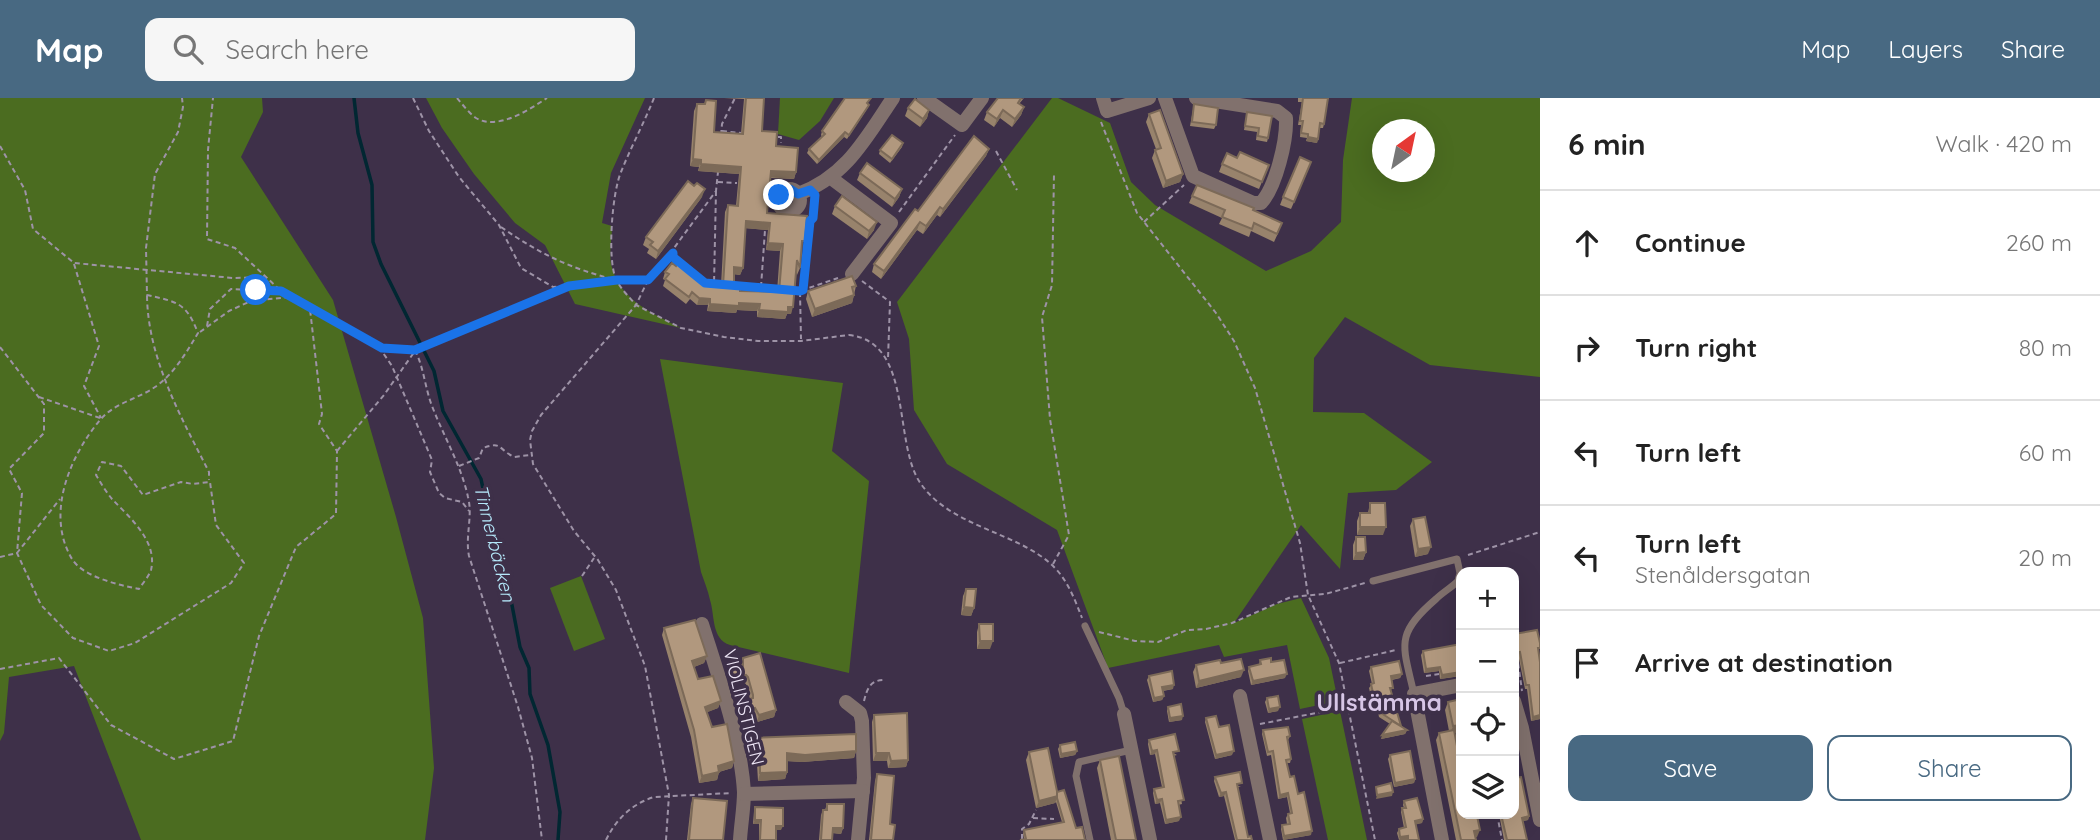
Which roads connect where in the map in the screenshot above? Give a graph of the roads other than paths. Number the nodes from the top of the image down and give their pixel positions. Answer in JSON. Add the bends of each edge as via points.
{"nodes":[{"id":1,"x":893,"y":98,"type":"edge"},
{"id":2,"x":924,"y":98,"type":"edge"},
{"id":3,"x":982,"y":98,"type":"edge"},
{"id":4,"x":1149,"y":98,"type":"edge"},
{"id":5,"x":1164,"y":98,"type":"edge"},
{"id":6,"x":1196,"y":98,"type":"edge"},
{"id":7,"x":1100,"y":105,"type":"edge"},
{"id":8,"x":831,"y":178,"type":"junction"},
{"id":9,"x":804,"y":192,"type":"road end"},
{"id":10,"x":852,"y":274,"type":"edge"},
{"id":11,"x":1373,"y":581,"type":"road end"},
{"id":12,"x":702,"y":624,"type":"dead end"},
{"id":13,"x":1085,"y":626,"type":"road end"},
{"id":14,"x":1456,"y":686,"type":"edge"},
{"id":15,"x":1414,"y":694,"type":"junction"},
{"id":16,"x":1240,"y":696,"type":"dead end"},
{"id":17,"x":1519,"y":705,"type":"edge"},
{"id":18,"x":852,"y":706,"type":"road end"},
{"id":19,"x":1124,"y":715,"type":"joint"},
{"id":20,"x":1131,"y":750,"type":"junction"},
{"id":21,"x":863,"y":791,"type":"junction"},
{"id":22,"x":744,"y":794,"type":"junction"},
{"id":23,"x":1540,"y":820,"type":"edge"},
{"id":24,"x":740,"y":840,"type":"edge"},
{"id":25,"x":858,"y":840,"type":"edge"},
{"id":26,"x":1090,"y":840,"type":"edge"},
{"id":27,"x":1150,"y":840,"type":"edge"},
{"id":28,"x":1270,"y":840,"type":"edge"},
{"id":29,"x":1442,"y":840,"type":"edge"}],
"edges":[{"from":1,"to":8,"type":"street"},
{"from":2,"to":3,"type":"street","via":[[962,125]]},
{"from":4,"to":7,"type":"street","via":[[1107,111]]},
{"from":5,"to":6,"type":"street","via":[[1193,176],[1261,203],[1278,168],[1284,116]]},
{"from":8,"to":9,"type":"street"},
{"from":8,"to":10,"type":"street","via":[[891,223]]},
{"from":11,"to":15,"type":"lane","via":[[1457,559],[1458,581],[1412,623],[1405,637]]},
{"from":12,"to":22,"type":"street","name":"VIOLINSTIGEN","via":[[728,712]]},
{"from":13,"to":19,"type":"lane"},
{"from":14,"to":15,"type":"street"},
{"from":15,"to":29,"type":"street"},
{"from":16,"to":28,"type":"street"},
{"from":17,"to":23,"type":"street"},
{"from":18,"to":21,"type":"street","via":[[862,721]]},
{"from":19,"to":20,"type":"street"},
{"from":20,"to":26,"type":"lane","via":[[1079,762],[1076,776]]},
{"from":20,"to":27,"type":"street"},
{"from":21,"to":22,"type":"street"},
{"from":21,"to":25,"type":"street"},
{"from":22,"to":24,"type":"street","name":"VIOLINSTIGEN"}]}
